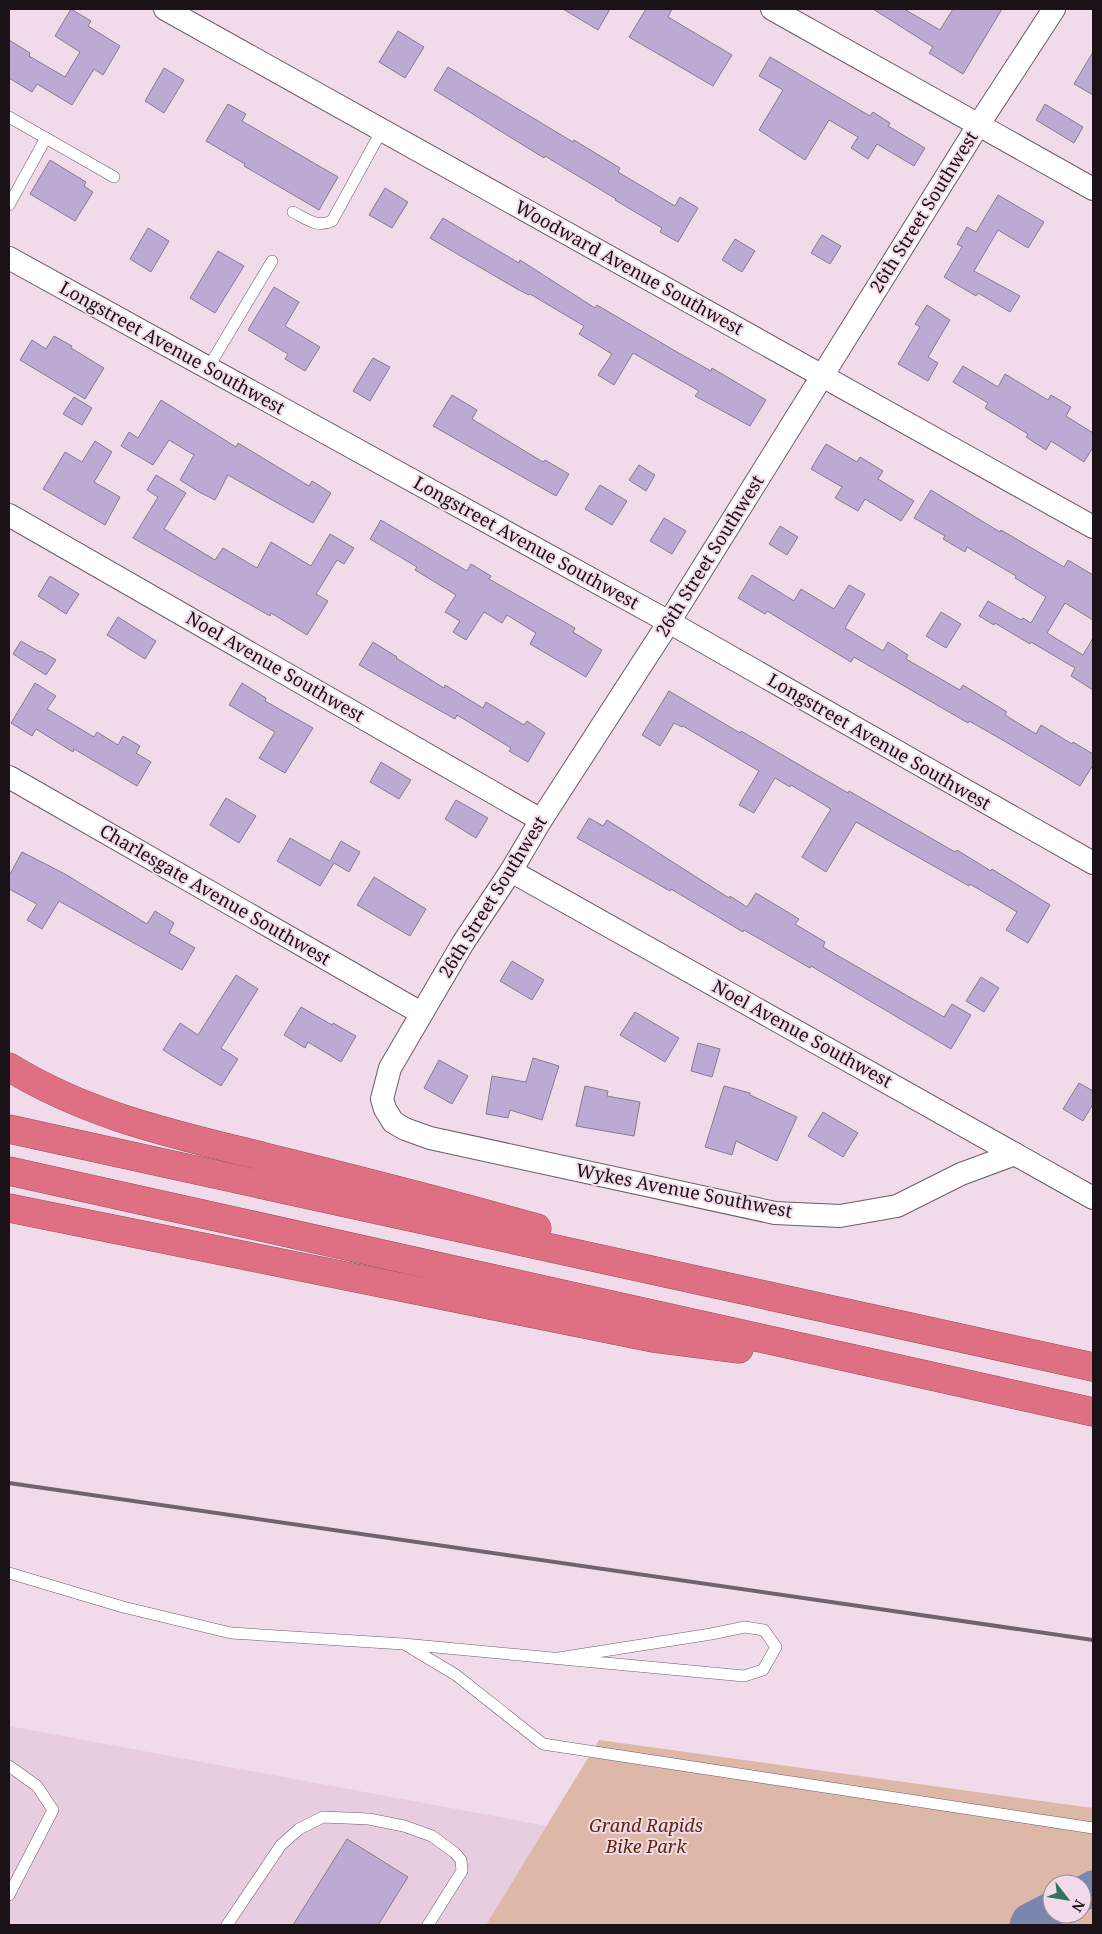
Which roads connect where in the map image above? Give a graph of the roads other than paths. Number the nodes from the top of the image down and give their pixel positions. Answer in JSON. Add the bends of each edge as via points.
{"nodes":[{"id":1,"x":165,"y":9,"type":"edge"},
{"id":2,"x":772,"y":9,"type":"edge"},
{"id":3,"x":1054,"y":9,"type":"edge"},
{"id":4,"x":9,"y":117,"type":"edge"},
{"id":5,"x":979,"y":124,"type":"junction"},
{"id":6,"x":382,"y":130,"type":"junction"},
{"id":7,"x":46,"y":138,"type":"junction"},
{"id":8,"x":114,"y":177,"type":"dead end"},
{"id":9,"x":1093,"y":189,"type":"edge"},
{"id":10,"x":9,"y":204,"type":"edge"},
{"id":11,"x":294,"y":212,"type":"dead end"},
{"id":12,"x":272,"y":261,"type":"dead end"},
{"id":13,"x":11,"y":264,"type":"edge"},
{"id":14,"x":208,"y":368,"type":"junction"},
{"id":15,"x":823,"y":376,"type":"junction"},
{"id":16,"x":9,"y":515,"type":"edge"},
{"id":17,"x":1093,"y":527,"type":"edge"},
{"id":18,"x":669,"y":622,"type":"junction"},
{"id":19,"x":9,"y":777,"type":"edge"},
{"id":20,"x":541,"y":820,"type":"junction"},
{"id":21,"x":1093,"y":864,"type":"edge"},
{"id":22,"x":511,"y":871,"type":"junction"},
{"id":23,"x":421,"y":1013,"type":"junction"},
{"id":24,"x":9,"y":1067,"type":"edge"},
{"id":25,"x":385,"y":1109,"type":"joint"},
{"id":26,"x":9,"y":1129,"type":"edge"},
{"id":27,"x":1015,"y":1154,"type":"junction"},
{"id":28,"x":9,"y":1171,"type":"edge"},
{"id":29,"x":1093,"y":1198,"type":"edge"},
{"id":30,"x":9,"y":1208,"type":"edge"},
{"id":31,"x":810,"y":1305,"type":"junction"},
{"id":32,"x":869,"y":1362,"type":"junction"},
{"id":33,"x":1093,"y":1367,"type":"edge"},
{"id":34,"x":1093,"y":1412,"type":"edge"},
{"id":35,"x":9,"y":1573,"type":"edge"},
{"id":36,"x":403,"y":1644,"type":"junction"},
{"id":37,"x":559,"y":1658,"type":"junction"},
{"id":38,"x":9,"y":1766,"type":"edge"},
{"id":39,"x":1093,"y":1828,"type":"edge"},
{"id":40,"x":9,"y":1895,"type":"edge"},
{"id":41,"x":227,"y":1925,"type":"edge"},
{"id":42,"x":428,"y":1925,"type":"edge"}],
"edges":[{"from":1,"to":6,"type":"street","name":"Woodward Avenue Southwest"},
{"from":2,"to":5,"type":"street"},
{"from":3,"to":5,"type":"street","name":"26th Street Southwest"},
{"from":4,"to":7,"type":"lane"},
{"from":5,"to":9,"type":"street"},
{"from":5,"to":15,"type":"street","name":"26th Street Southwest"},
{"from":6,"to":11,"type":"lane","via":[[332,221],[315,224]]},
{"from":6,"to":15,"type":"street","name":"Woodward Avenue Southwest"},
{"from":7,"to":8,"type":"lane"},
{"from":7,"to":10,"type":"lane"},
{"from":12,"to":14,"type":"lane"},
{"from":13,"to":14,"type":"street","name":"Longstreet Avenue Southwest"},
{"from":14,"to":18,"type":"street","name":"Longstreet Avenue Southwest"},
{"from":15,"to":17,"type":"street","name":"Woodward Avenue Southwest"},
{"from":15,"to":18,"type":"street","name":"26th Street Southwest"},
{"from":16,"to":20,"type":"street","name":"Noel Avenue Southwest"},
{"from":18,"to":20,"type":"street","name":"26th Street Southwest"},
{"from":18,"to":21,"type":"street","name":"Longstreet Avenue Southwest"},
{"from":19,"to":23,"type":"street","name":"Charlesgate Avenue Southwest"},
{"from":20,"to":22,"type":"street","name":"26th Street Southwest"},
{"from":22,"to":23,"type":"street","name":"26th Street Southwest"},
{"from":22,"to":27,"type":"street","name":"Noel Avenue Southwest"},
{"from":23,"to":25,"type":"street","name":"26th Street Southwest","via":[[390,1068],[382,1099]]},
{"from":24,"to":31,"type":"highway","via":[[62,1096],[127,1121],[442,1201]]},
{"from":25,"to":27,"type":"street","name":"Wykes Avenue Southwest","via":[[393,1122],[430,1138],[775,1213],[840,1216],[897,1206],[961,1174]]},
{"from":26,"to":31,"type":"highway"},
{"from":27,"to":29,"type":"street","name":"Noel Avenue Southwest"},
{"from":28,"to":32,"type":"highway"},
{"from":30,"to":32,"type":"highway","via":[[653,1338]]},
{"from":31,"to":33,"type":"highway"},
{"from":32,"to":34,"type":"highway"},
{"from":35,"to":36,"type":"lane","via":[[123,1607],[231,1633]]},
{"from":36,"to":37,"type":"lane"},
{"from":36,"to":39,"type":"lane","via":[[456,1675],[543,1744]]},
{"from":37,"to":37,"type":"lane","via":[[744,1676],[763,1670],[776,1646],[764,1630],[745,1627]]},
{"from":38,"to":40,"type":"lane","via":[[37,1786],[53,1810]]},
{"from":41,"to":42,"type":"lane","via":[[280,1845],[298,1829],[323,1817],[404,1826],[432,1836],[455,1853],[461,1860],[462,1871]]}]}
